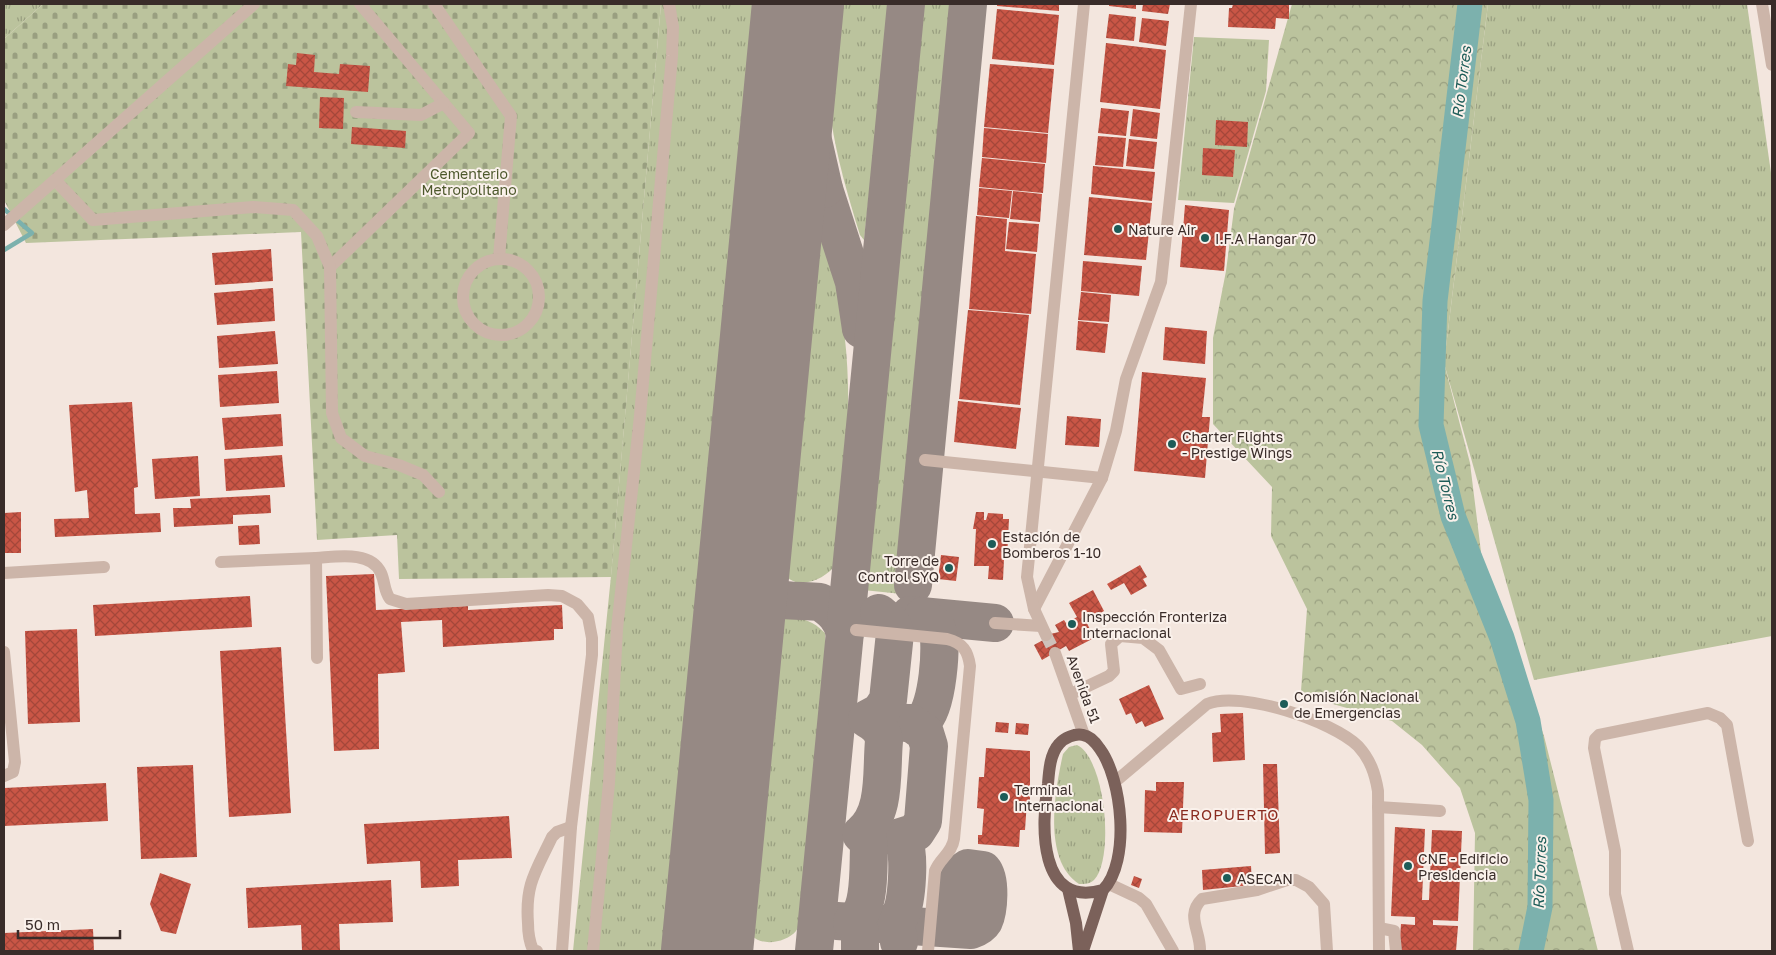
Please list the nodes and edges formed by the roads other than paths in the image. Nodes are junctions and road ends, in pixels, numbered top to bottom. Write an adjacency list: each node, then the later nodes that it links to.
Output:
1 (254, 4): 11 (street)
2 (360, 4): 9 (street)
3 (434, 4): 13 (street)
4 (669, 4): 45 (street)
5 (1084, 4): 16 (street)
6 (1191, 4): 17 (street)
7 (1762, 4): 8 (street)
8 (1772, 65)
9 (444, 103): 10 (street); 14 (street)
10 (356, 112)
11 (55, 180): 12 (street); 14 (street)
12 (4, 225)
13 (499, 258): 13 (street)
14 (330, 267): 18 (street)
15 (925, 460): 16 (street)
16 (1037, 472): 17 (street); 23 (street)
17 (1102, 478): 23 (street)
18 (440, 492)
19 (316, 558): 20 (street); 28 (street); 37 (street)
20 (221, 562)
21 (104, 567): 22 (street)
22 (4, 573)
23 (1034, 609): 24 (street)
24 (995, 623)
25 (856, 630): 46 (street)
26 (4, 652): 31 (street)
27 (1055, 653): 30 (street, Avenida 51)
28 (317, 658)
29 (1200, 684): 30 (street)
30 (1071, 694): 32 (street, Avenida 51)
31 (8, 726): 33 (street)
32 (1084, 735): 34 (main road, Avenida 51); 40 (main road, Avenida 51)
33 (4, 776)
34 (1116, 781): 35 (street); 39 (main road, Avenida 51)
35 (1378, 807): 36 (street); 41 (street)
36 (1440, 811)
37 (571, 826): 42 (street); 44 (street)
38 (1748, 841): 54 (street)
39 (1106, 887): 40 (main road); 48 (main road, Avenida 51); 49 (street)
40 (1068, 889): 47 (main road, Avenida 51)
41 (1379, 928): 52 (street); 53 (street)
42 (537, 951)
43 (556, 951): 44 (street)
44 (562, 951)
45 (593, 951)
46 (928, 951)
47 (1079, 951)
48 (1083, 951)
49 (1173, 951)
50 (1200, 951): 51 (street)
51 (1327, 951)
52 (1379, 951)
53 (1396, 951)
54 (1628, 951)

